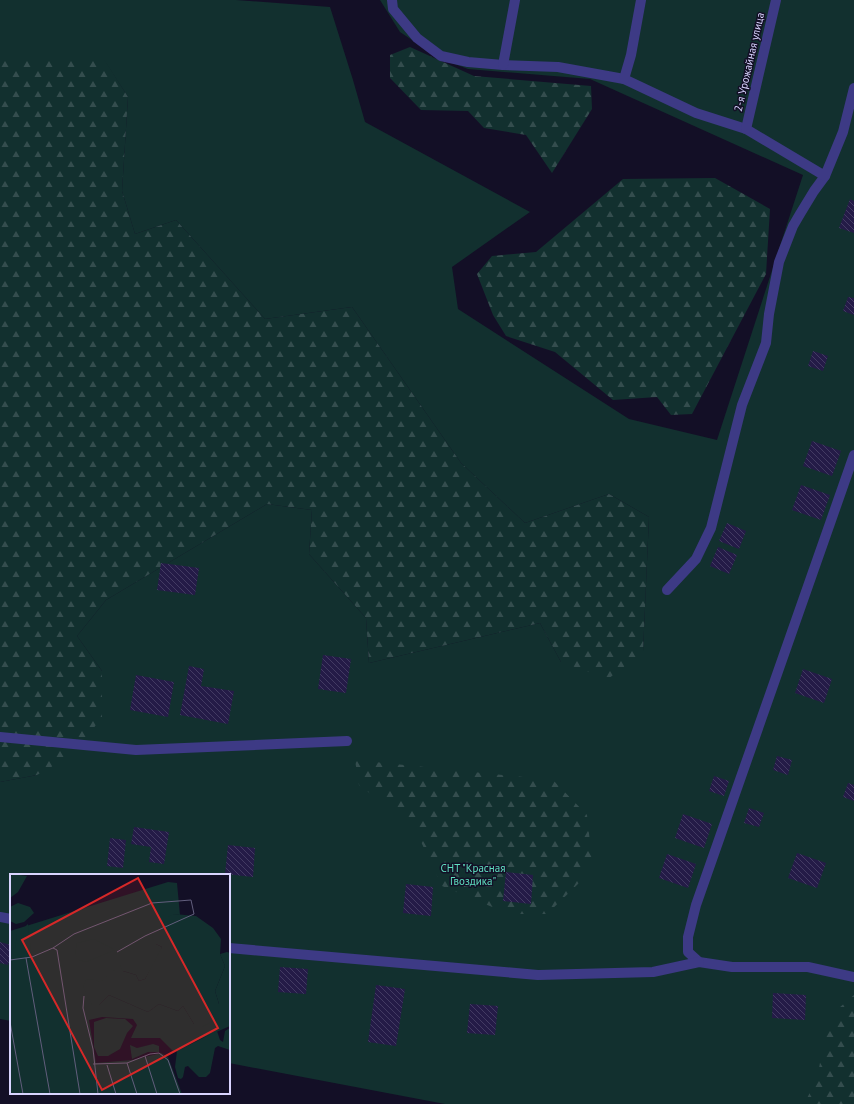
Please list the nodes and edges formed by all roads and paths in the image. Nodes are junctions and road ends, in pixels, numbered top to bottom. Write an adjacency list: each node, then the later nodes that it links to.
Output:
1 (515, 0): 5 (street)
2 (641, 0): 6 (street)
3 (776, 0): 8 (street, 2-я Урожайная улица)
4 (392, 4): 5 (street)
5 (503, 66): 6 (street)
6 (624, 79): 8 (street)
7 (854, 88): 9 (street)
8 (746, 129): 9 (street)
9 (825, 176): 11 (street)
10 (854, 455): 17 (street)
11 (668, 590)
12 (0, 737): 13 (street)
13 (348, 741)
14 (0, 917): 15 (street)
15 (10, 919)
16 (230, 948): 19 (street)
17 (688, 952): 18 (street); 19 (street)
18 (699, 962): 19 (street); 20 (street)
19 (680, 966)
20 (854, 977)

